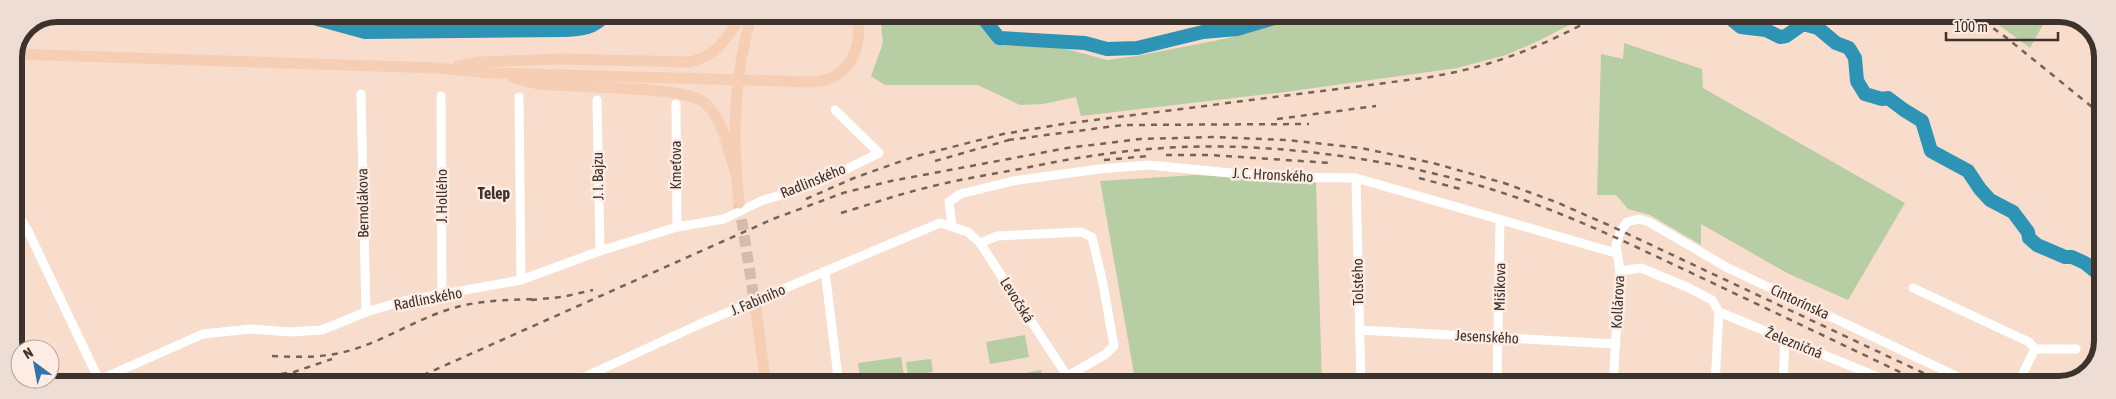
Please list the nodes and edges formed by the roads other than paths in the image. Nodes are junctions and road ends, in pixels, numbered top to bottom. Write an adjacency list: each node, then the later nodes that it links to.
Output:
1 (744, 22): 5 (main road)
2 (749, 22): 13 (main road)
3 (857, 22): 6 (main road)
4 (23, 54): 5 (main road)
5 (438, 68): 6 (main road)
6 (490, 73): 13 (main road)
7 (361, 94): 30 (street, Bernolákova)
8 (441, 96): 28 (street, J. Hollého)
9 (519, 97): 26 (street)
10 (597, 100): 22 (street, J. I. Bajzu)
11 (676, 104): 20 (street, Kmeťova)
12 (835, 110): 20 (street, Radlinského)
13 (736, 172): 15 (main road)
14 (1356, 178): 16 (street, J. C. Hronského); 19 (street, J. C. Hronského); 32 (street, Tolstého)
15 (739, 203)
16 (1500, 220): 23 (street, J. C. Hronského); 33 (street, Mišíkova)
17 (23, 222): 39 (street, Radlinského)
18 (1626, 222): 23 (street, Kollárova); 53 (street, Cintorínska)
19 (952, 226): 21 (street, Levočská); 24 (street, J. Fabiniho)
20 (676, 227): 22 (street, Radlinského)
21 (980, 243): 45 (street, Levočská); 46 (street)
22 (600, 251): 26 (street, Radlinského)
23 (1616, 254): 25 (street, Kollárova)
24 (825, 271): 38 (street, J. Fabiniho); 44 (street)
25 (1620, 271): 31 (street); 35 (street, Kollárova)
26 (521, 280): 28 (street, Radlinského)
27 (1913, 288): 36 (street)
28 (442, 296): 30 (street, Radlinského)
29 (756, 311): 43 (main road)
30 (366, 312): 40 (street, Radlinského)
31 (1719, 312): 34 (street, Železničná); 50 (street)
32 (1359, 330): 33 (street, Jesenského); 47 (street, Tolstého)
33 (1499, 338): 35 (street, Jesenského); 48 (street, Mišíkova)
34 (1785, 339): 51 (street); 52 (street, Železničná)
35 (1616, 344): 49 (street, Kollárova)
36 (2035, 349): 37 (street); 54 (street)
37 (2076, 349)
38 (595, 373): 41 (street, J. Fabiniho); 42 (street)
39 (97, 376)
40 (108, 376)
41 (588, 376)
42 (596, 376)
43 (765, 376)
44 (839, 376)
45 (1065, 376)
46 (1068, 376)
47 (1361, 376)
48 (1497, 376)
49 (1614, 376)
50 (1715, 376)
51 (1783, 376)
52 (1875, 376)
53 (1956, 376)
54 (2022, 376)

